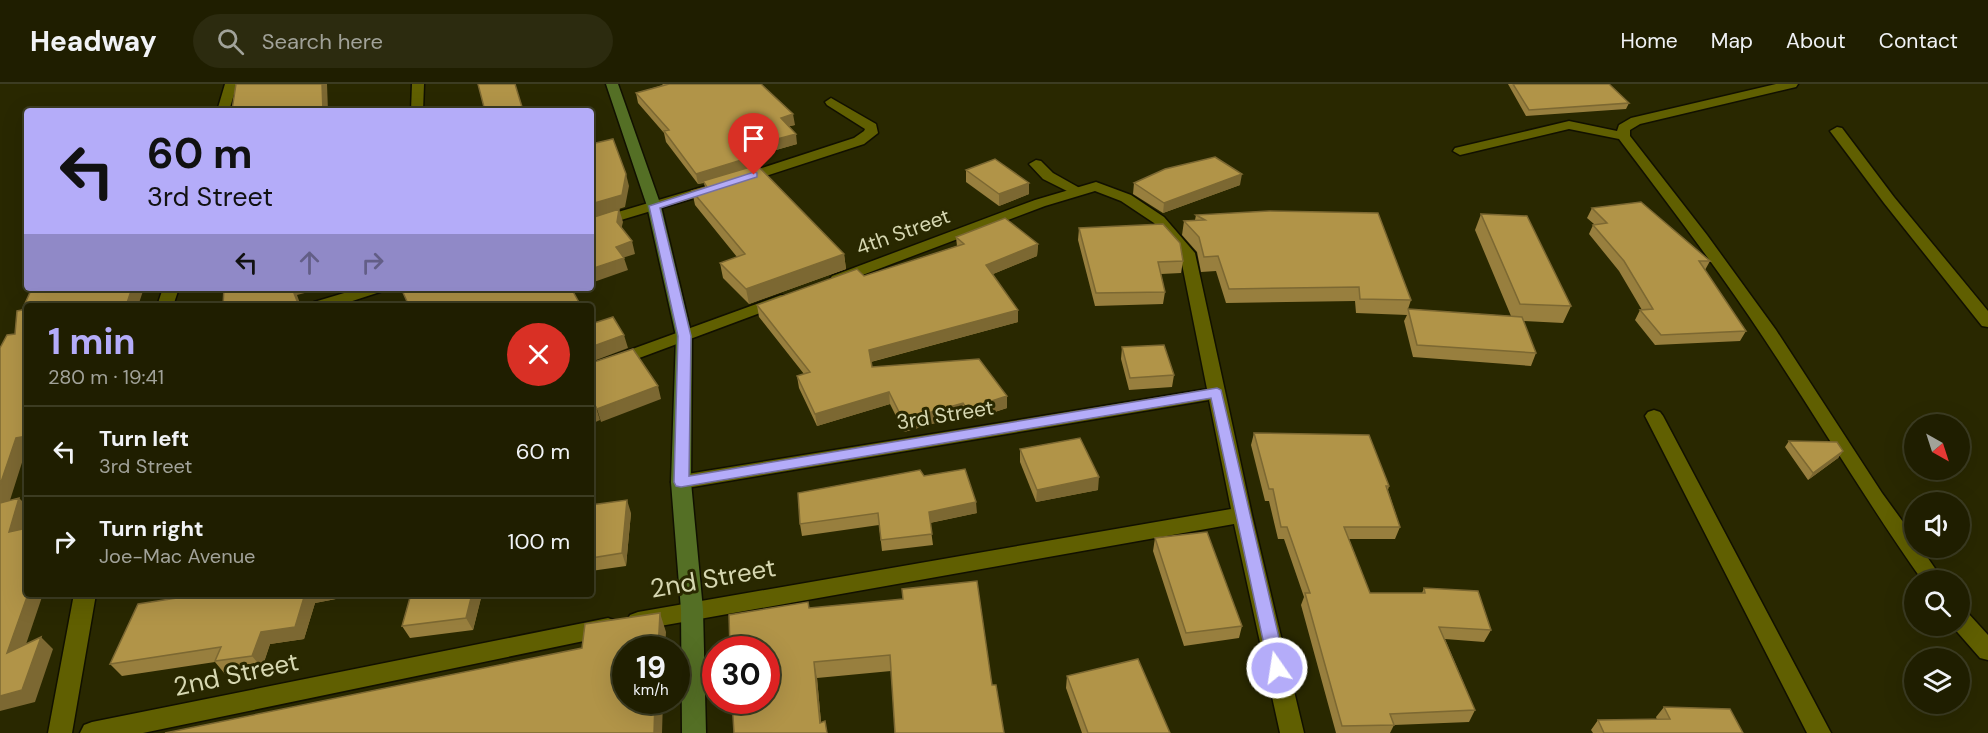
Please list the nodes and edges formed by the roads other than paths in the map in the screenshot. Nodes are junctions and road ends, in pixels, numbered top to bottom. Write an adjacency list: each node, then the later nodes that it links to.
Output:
1 (231, 84): 6 (street)
2 (418, 84): 7 (street)
3 (612, 84): 13 (street)
4 (1792, 84): 9 (street)
5 (831, 102): 13 (street)
6 (224, 108)
7 (417, 108)
8 (1837, 131): 19 (street)
9 (1623, 136): 10 (street); 26 (street)
10 (1460, 151)
11 (1036, 164): 12 (street)
12 (1078, 191): 15 (street, 4th Street); 22 (street, 4th Street)
13 (654, 206): 14 (street); 20 (street)
14 (594, 224)
15 (818, 286)
16 (367, 291): 18 (street)
17 (796, 295): 20 (street)
18 (329, 303)
19 (1988, 322)
20 (684, 336): 21 (street); 24 (street)
21 (594, 369)
22 (1217, 393): 24 (street, 3rd Street); 25 (street)
23 (1654, 416): 35 (street)
24 (681, 482): 28 (street)
25 (1242, 515): 28 (street, 2nd Street); 34 (street)
26 (1926, 570)
27 (84, 597): 31 (street)
28 (692, 610): 32 (street, 2nd Street); 33 (street)
29 (1970, 631): 30 (street)
30 (1988, 651)
31 (60, 733)
32 (92, 733)
33 (694, 733)
34 (1293, 733)
35 (1819, 733)

